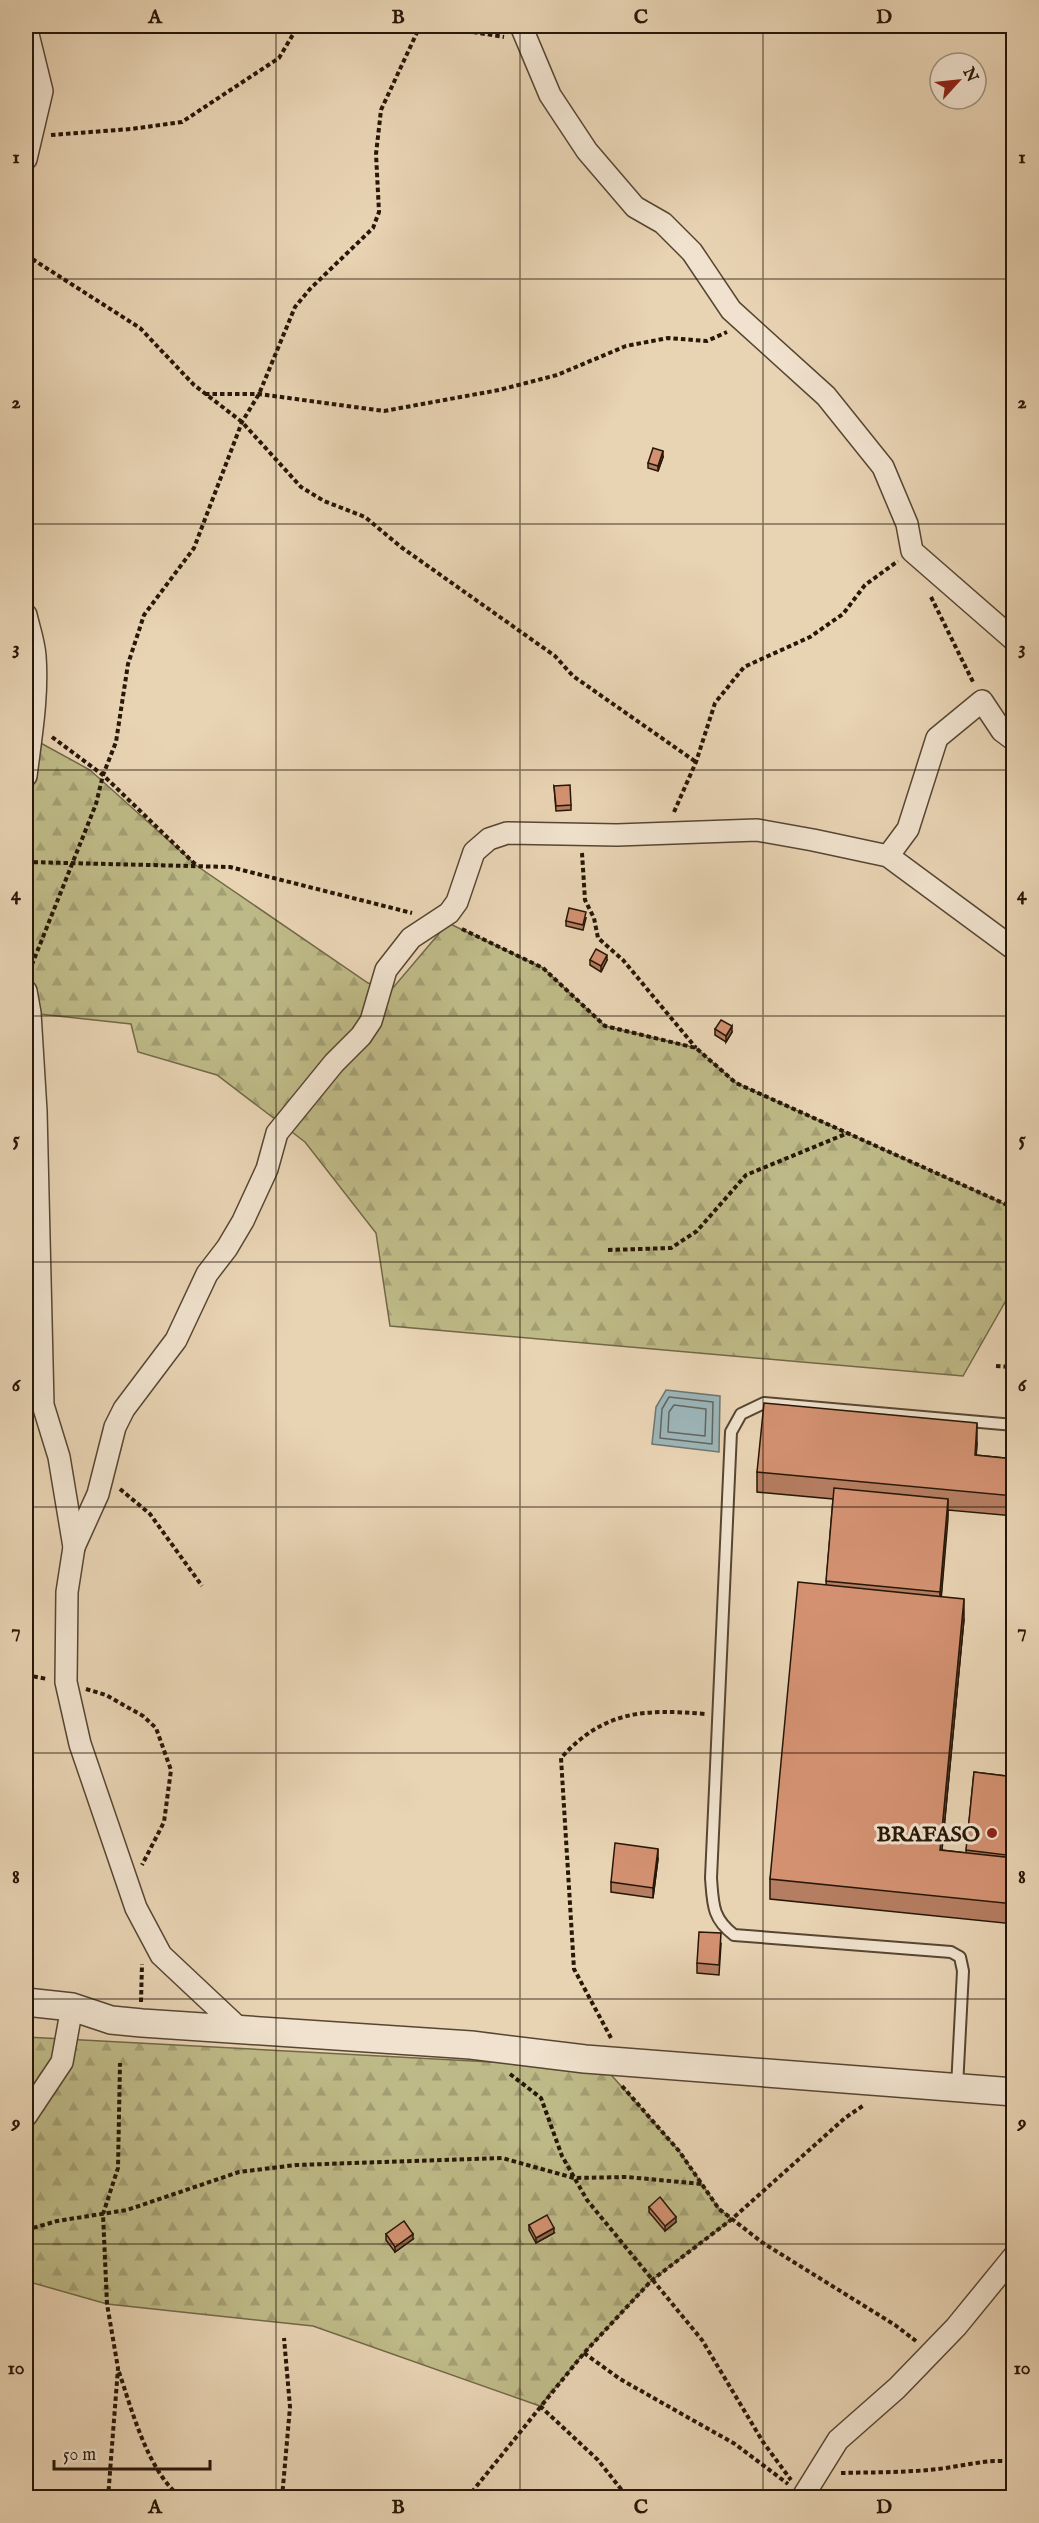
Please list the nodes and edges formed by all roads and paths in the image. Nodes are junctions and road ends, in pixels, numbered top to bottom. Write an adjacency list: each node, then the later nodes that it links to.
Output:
1 (26, 26): 6 (street)
2 (298, 26): 6 (path)
3 (420, 26): 11 (path)
4 (436, 26): 5 (path)
5 (526, 34): 9 (street)
6 (32, 136): 7 (street)
7 (26, 159)
8 (26, 255): 10 (path)
9 (747, 322): 11 (path); 13 (street)
10 (205, 394): 11 (path); 12 (path)
11 (259, 394): 12 (path)
12 (242, 422): 20 (path); 21 (path)
13 (912, 551): 16 (street); 20 (path)
14 (930, 595): 17 (path)
15 (26, 615): 18 (street)
16 (1014, 640)
17 (982, 701): 19 (street); 25 (street)
18 (34, 724): 21 (path); 22 (street)
19 (1014, 740)
20 (696, 762): 24 (path)
21 (103, 775): 27 (path); 28 (path)
22 (26, 776)
23 (580, 833): 24 (street); 29 (street); 33 (path)
24 (664, 835): 25 (street)
25 (888, 856): 30 (street)
26 (26, 862): 27 (path)
27 (72, 864): 28 (path); 31 (path)
28 (197, 866): 29 (path)
29 (441, 921): 33 (path); 42 (street)
30 (1014, 950)
31 (26, 979)
32 (26, 991): 40 (street)
33 (696, 1048): 34 (path)
34 (848, 1133): 35 (path); 36 (path)
35 (1014, 1208)
36 (608, 1250)
37 (996, 1366): 38 (path)
38 (1014, 1367)
39 (26, 1380): 40 (street)
40 (43, 1405): 43 (street)
41 (1014, 1425): 47 (lane)
42 (104, 1475): 43 (street); 44 (path)
43 (74, 1547): 46 (street)
44 (202, 1586)
45 (26, 1675): 46 (path)
46 (66, 1682): 48 (street); 48 (path)
47 (718, 1715): 54 (path); 56 (lane)
48 (130, 1890): 51 (street)
49 (26, 2002): 50 (street)
50 (72, 2007): 51 (street); 58 (street)
51 (243, 2032): 54 (street)
52 (120, 2063): 61 (path)
53 (506, 2072): 59 (path)
54 (622, 2073): 55 (street); 60 (path)
55 (897, 2082): 56 (street); 62 (path)
56 (957, 2088): 57 (street)
57 (1014, 2092)
58 (26, 2116)
59 (574, 2178): 60 (path); 61 (path); 65 (path)
60 (702, 2184): 62 (path)
61 (103, 2214): 63 (path); 69 (path)
62 (732, 2219): 65 (path); 68 (path)
63 (26, 2230)
64 (1014, 2256): 68 (street)
65 (652, 2280): 67 (path); 73 (path)
66 (284, 2337): 76 (path)
67 (584, 2353): 70 (path); 73 (path)
68 (930, 2353): 72 (street)
69 (118, 2368): 74 (path); 75 (path)
70 (540, 2406): 77 (path); 78 (path)
71 (1014, 2462): 72 (path)
72 (817, 2473): 73 (street)
73 (803, 2497)
74 (108, 2498)
75 (182, 2498)
76 (282, 2498)
77 (467, 2498)
78 (628, 2498)

